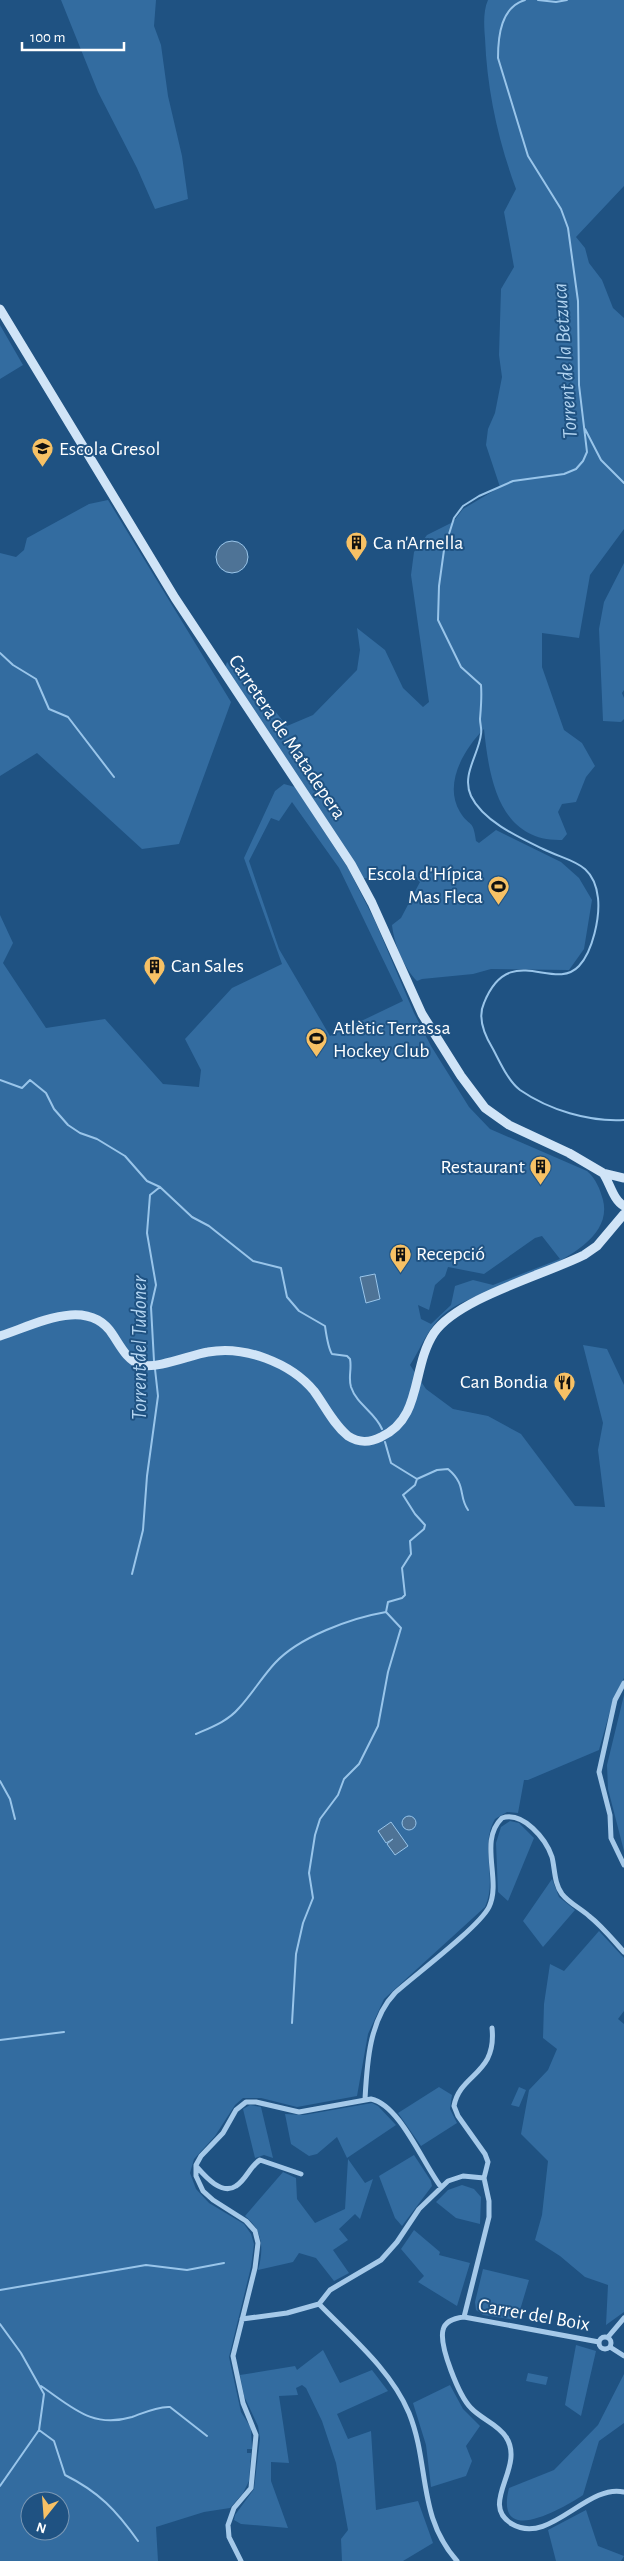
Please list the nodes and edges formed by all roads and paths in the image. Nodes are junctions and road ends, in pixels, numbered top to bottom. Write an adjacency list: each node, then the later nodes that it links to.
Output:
1 (0, 310): 2 (street, Carretera de Matadepera)
2 (603, 1172): 3 (street, Carretera de Matadepera); 4 (street)
3 (624, 1178): 4 (street)
4 (618, 1200): 6 (street)
5 (624, 1214): 6 (street)
6 (614, 1225): 7 (street)
7 (0, 1336)
8 (624, 1683): 9 (street)
9 (624, 1865)
10 (624, 1952): 12 (street)
11 (492, 2028): 15 (street)
12 (365, 2099): 13 (street); 16 (street)
13 (196, 2166): 14 (street); 20 (street)
14 (301, 2174)
15 (484, 2178): 16 (street); 18 (street)
16 (441, 2186): 17 (street)
17 (319, 2304): 20 (street); 27 (street)
18 (464, 2317): 22 (street, Carrer del Boix); 25 (street)
19 (624, 2318): 21 (street)
20 (242, 2319): 26 (street)
21 (608, 2337): 22 (street); 23 (street)
22 (599, 2342): 23 (street)
23 (610, 2347): 24 (street, Carrer del Boix)
24 (624, 2356)
25 (624, 2492)
26 (241, 2561)
27 (456, 2561)

